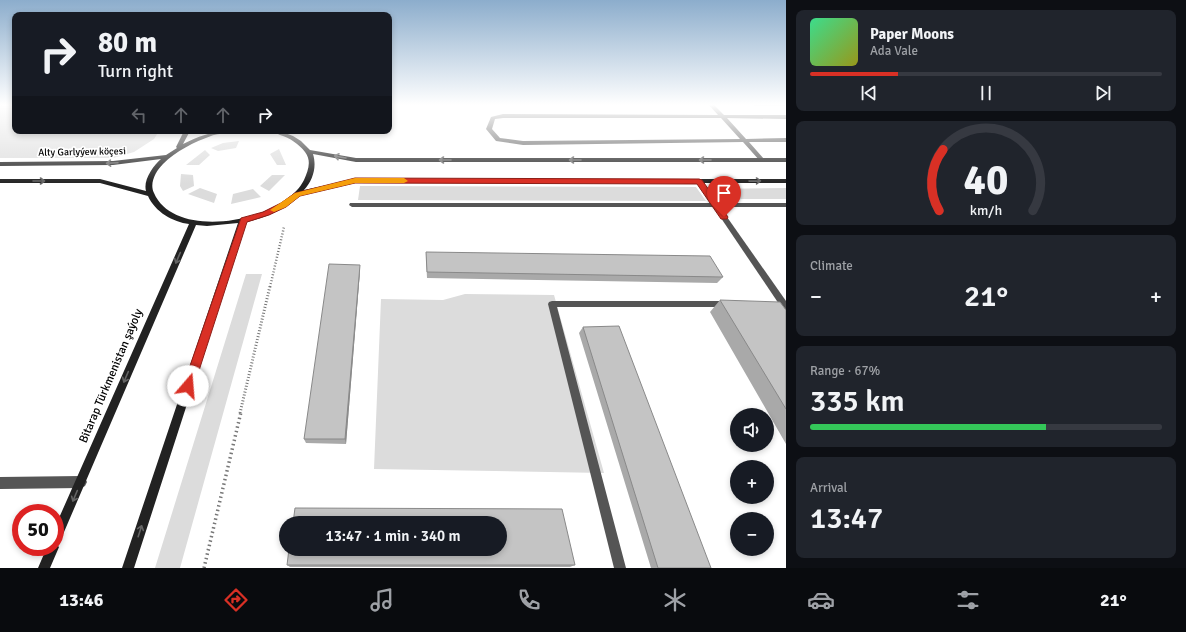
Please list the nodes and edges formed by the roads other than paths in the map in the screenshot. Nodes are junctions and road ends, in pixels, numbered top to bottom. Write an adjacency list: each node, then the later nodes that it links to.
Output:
1 (491, 132): 6 (street)
2 (736, 132): 6 (street)
3 (186, 134): 8 (street)
4 (213, 134): 8 (street)
5 (283, 134): 9 (street)
6 (743, 140): 7 (street); 11 (street)
7 (786, 140)
8 (179, 147): 10 (street)
9 (309, 152): 11 (street, one-way to 9); 18 (street)
10 (165, 157): 13 (street, Alty Garlyýew köçesi, one-way to 13); 17 (street)
11 (762, 160): 12 (street)
12 (786, 160)
13 (0, 164)
14 (0, 181): 17 (street, one-way to 17)
15 (786, 181): 16 (street, one-way to 15)
16 (699, 182): 18 (street); 21 (street)
17 (150, 194): 23 (street)
18 (298, 194): 22 (street)
19 (352, 205): 21 (street)
20 (786, 205): 21 (street)
21 (716, 206): 25 (street)
22 (244, 220): 23 (street); 31 (street, one-way to 22)
23 (194, 222): 26 (street, Bitarap Türkmenistan şaýoly, one-way to 26)
24 (736, 304): 32 (street)
25 (782, 306)
26 (81, 482): 27 (street); 28 (street, Bitarap Türkmenistan şaýoly, one-way to 28)
27 (0, 483)
28 (64, 521)
29 (49, 556): 30 (street)
30 (44, 568)
31 (128, 568)
32 (620, 568)

